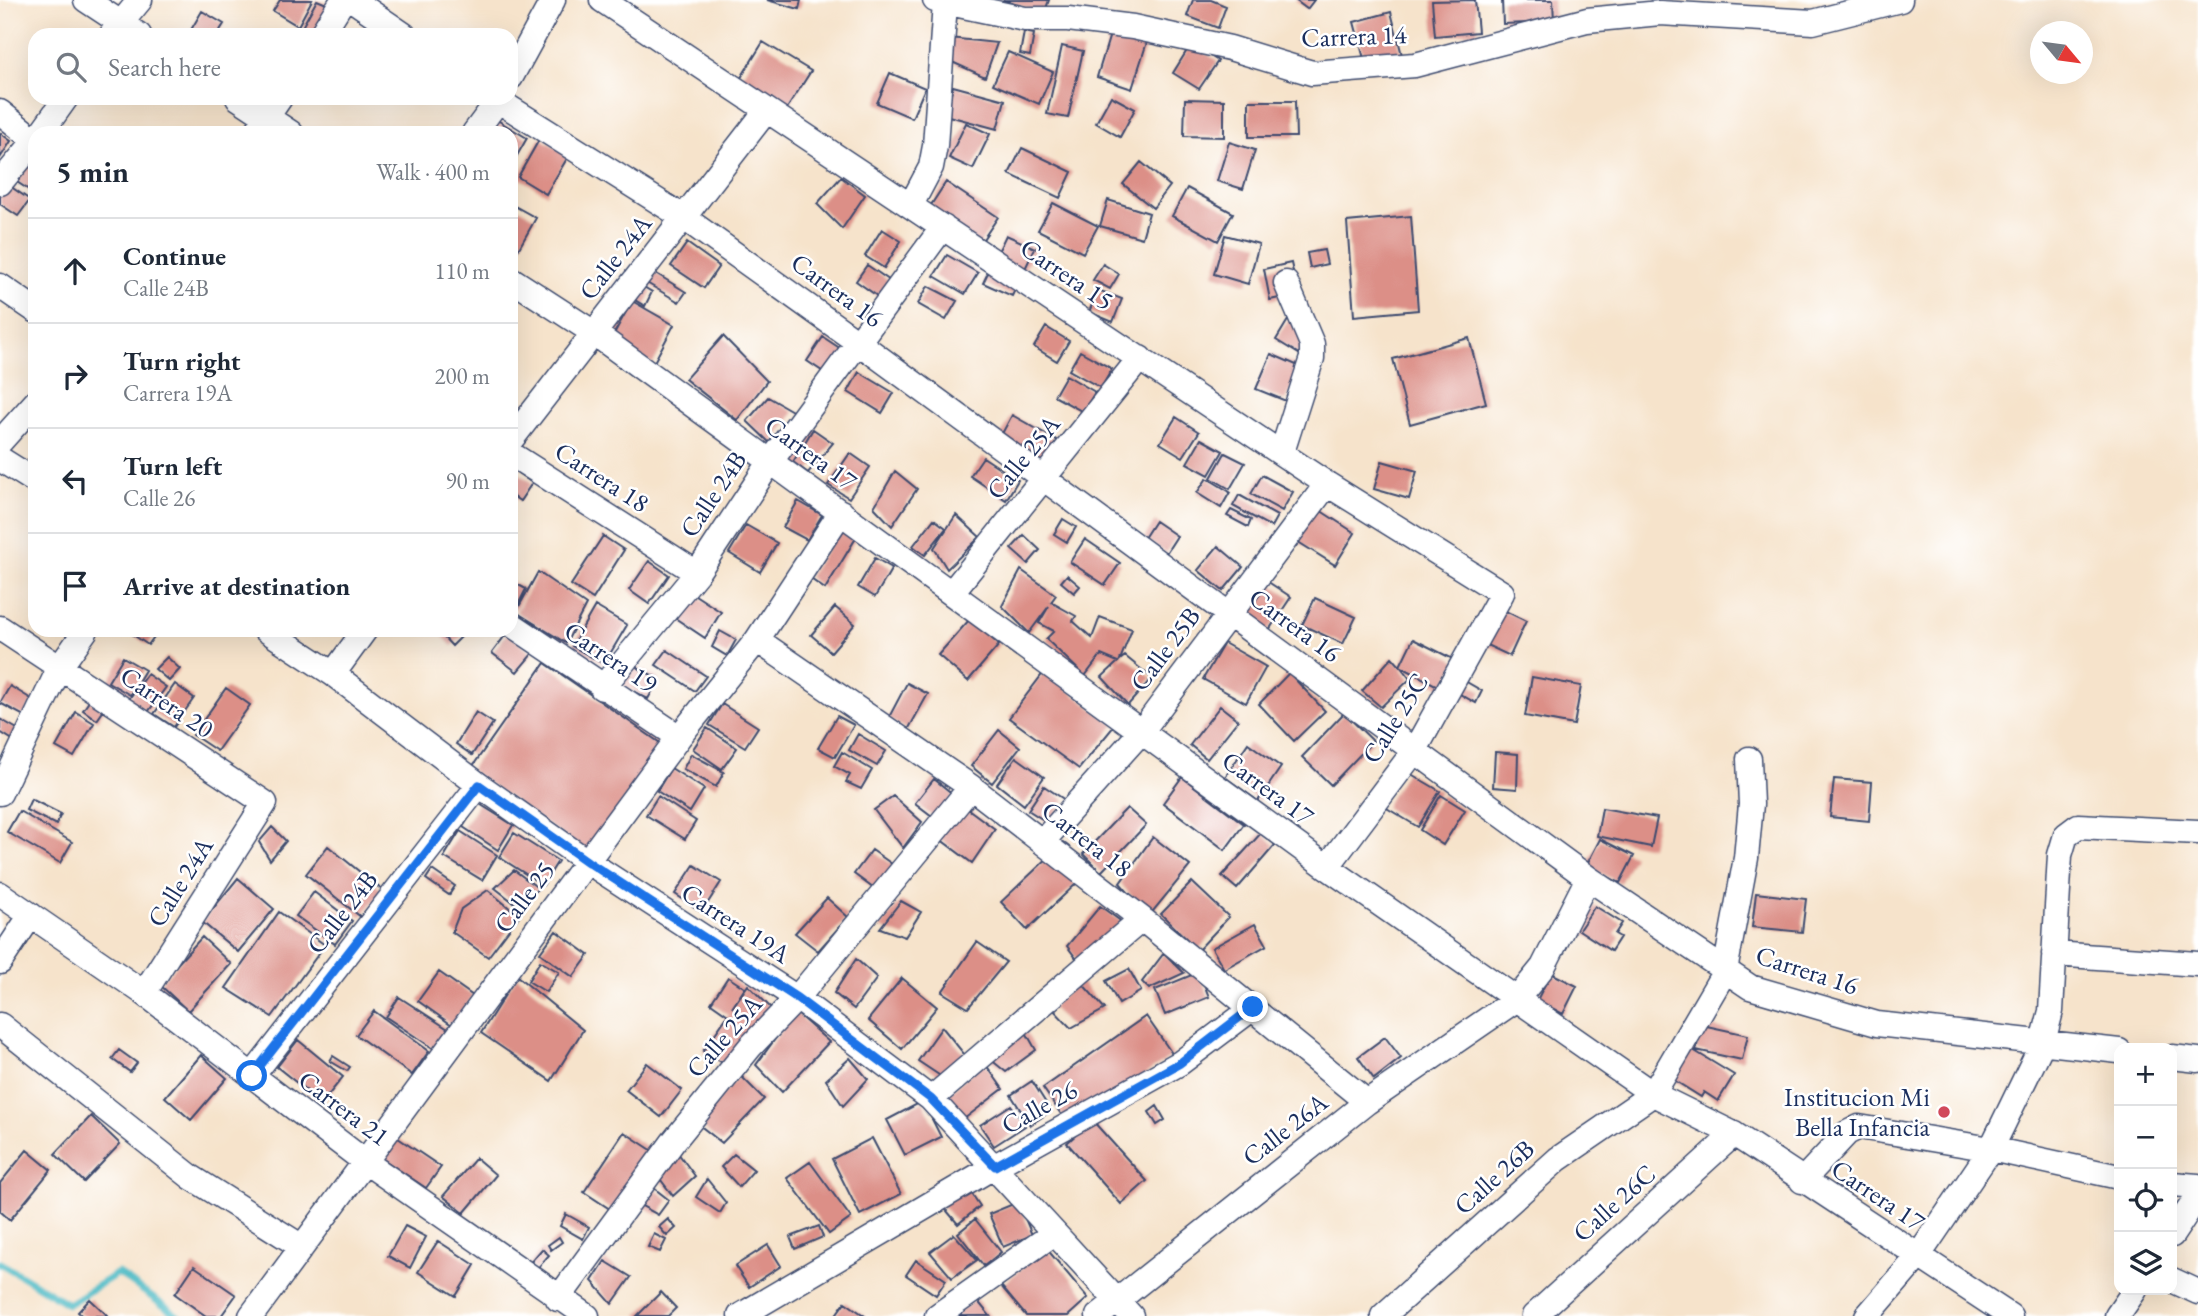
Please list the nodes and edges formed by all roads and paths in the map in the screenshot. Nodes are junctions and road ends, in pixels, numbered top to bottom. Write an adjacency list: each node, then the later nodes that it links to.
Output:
1 (86, 0): 12 (street)
2 (141, 0): 13 (street)
3 (343, 0): 14 (street)
4 (353, 0): 15 (street)
5 (552, 0): 16 (street)
6 (602, 0): 21 (street, Carrera 15)
7 (1900, 0): 10 (street, Carrera 14)
8 (940, 1): 11 (street, Carrera 14); 29 (street)
9 (1696, 8): 10 (street, Carrera 14); 11 (street, Carrera 14)
10 (1837, 9)
11 (1069, 10)
12 (119, 28)
13 (125, 28)
14 (325, 28)
15 (394, 28)
16 (518, 64)
17 (61, 105): 24 (street)
18 (250, 105): 23 (street)
19 (494, 105): 25 (street)
20 (507, 105): 30 (street, Carrera 16)
21 (766, 111): 29 (street, Carrera 15); 30 (street, Calle 24A)
22 (0, 112): 26 (street)
23 (268, 116)
24 (46, 126)
25 (479, 126)
26 (28, 135)
27 (28, 149): 28 (street)
28 (0, 183)
29 (911, 205): 31 (street, Carrera 15)
30 (683, 217): 36 (street, Calle 24A); 37 (street, Carrera 16)
31 (943, 227): 37 (street, Calle 24B); 38 (street, Carrera 15)
32 (1286, 283): 42 (street)
33 (518, 284): 36 (street, Carrera 17)
34 (0, 286): 35 (street)
35 (28, 305)
36 (594, 333): 40 (street, Calle 24A); 45 (street, Carrera 17)
37 (859, 343): 45 (street, Calle 24B); 47 (street, Carrera 16)
38 (1140, 358): 42 (street, Carrera 15); 47 (street, Calle 25A)
39 (28, 411): 41 (street)
40 (518, 431)
41 (0, 442)
42 (1282, 452): 48 (street, Carrera 15)
43 (518, 458): 50 (street, Carrera 18)
44 (0, 459): 46 (street)
45 (771, 461): 49 (street, Carrera 17); 50 (street, Calle 24B)
46 (28, 477)
47 (1045, 479): 51 (street, Calle 25A); 53 (street, Carrera 16)
48 (1327, 484): 52 (street, Carrera 15); 53 (street, Calle 25B)
49 (841, 512): 51 (street, Carrera 17); 59 (street, Calle 25)
50 (697, 573): 62 (street, Calle 24B)
51 (952, 592): 63 (street, Carrera 17)
52 (1502, 593): 65 (street, Calle 25C)
53 (1229, 613): 63 (street, Calle 25B); 65 (street, Carrera 16)
54 (0, 628): 60 (street, Carrera 20)
55 (518, 629): 62 (street, Carrera 19)
56 (81, 637): 60 (street)
57 (277, 637): 61 (street, Carrera 19A)
58 (360, 637): 61 (street)
59 (757, 640): 64 (street, Calle 25); 68 (street, Carrera 18)
60 (60, 667): 69 (street); 70 (street, Carrera 20)
61 (333, 674): 67 (street, Carrera 19A)
62 (602, 688): 64 (street, Carrera 19)
63 (1141, 732): 72 (street, Calle 25B); 74 (street, Carrera 17)
64 (680, 737): 73 (street, Calle 25)
65 (1415, 750): 74 (street, Calle 25C); 75 (street, Carrera 16)
66 (1749, 759): 82 (street)
67 (479, 785): 73 (street, Carrera 19A); 92 (street, Calle 24B)
68 (971, 787): 72 (street, Carrera 18); 84 (street, Calle 25A)
69 (0, 793)
70 (265, 803): 83 (street, Calle 24A)
71 (2198, 832): 79 (street)
72 (1042, 842): 78 (street, Carrera 18)
73 (588, 862): 84 (street, Carrera 19A); 98 (street, Calle 25)
74 (1327, 867): 85 (street, Carrera 17)
75 (1588, 878): 82 (street, Carrera 16); 85 (street, Calle 26A)
76 (0, 894): 77 (street, Carrera 21)
77 (31, 915): 80 (street); 83 (street, Carrera 21)
78 (1142, 919): 86 (street, Carrera 18); 94 (street)
79 (2054, 954): 81 (street); 88 (street)
80 (0, 962)
81 (2198, 964)
82 (1725, 971): 88 (street, Carrera 16); 93 (street)
83 (145, 993): 92 (street, Carrera 21)
84 (797, 998): 94 (street, Carrera 19A); 112 (street, Calle 25A)
85 (1517, 999): 93 (street, Carrera 17); 95 (street, Calle 26A)
86 (1253, 1007): 95 (street, Carrera 18); 99 (street, Calle 26)
87 (0, 1025): 107 (street)
88 (2043, 1042): 89 (street, Carrera 16); 97 (street)
89 (2114, 1050)
90 (2177, 1058): 91 (street)
91 (2198, 1060)
92 (252, 1076): 98 (street, Carrera 21)
93 (1653, 1094): 96 (street, Carrera 17); 119 (street, Calle 26B)
94 (931, 1099): 99 (street, Carrera 19A)
95 (1367, 1102): 113 (street, Calle 26A)
96 (1734, 1134): 101 (street, Carrera 17); 120 (street, Calle 26C)
97 (1991, 1149): 100 (street); 101 (street); 108 (street)
98 (365, 1161): 107 (street, Calle 25); 112 (street, Carrera 21)
99 (995, 1166): 106 (street, Carrera 19A); 116 (street, Calle 26)
100 (2114, 1176)
101 (1802, 1181): 108 (street, Carrera 17)
102 (2177, 1184): 103 (street)
103 (2198, 1186)
104 (2198, 1196): 105 (street)
105 (2174, 1232)
106 (1053, 1234): 113 (street, Carrera 19A); 117 (street)
107 (302, 1247): 114 (street, Calle 25)
108 (1917, 1258): 121 (street); 122 (street, Carrera 17)
109 (2177, 1282): 110 (street)
110 (2198, 1292)
111 (2132, 1295): 123 (street)
112 (558, 1299): 115 (street, Carrera 21)
113 (1124, 1307): 118 (street, Calle 26A)
114 (251, 1316)
115 (587, 1316)
116 (740, 1316)
117 (937, 1316)
118 (1098, 1316)
119 (1383, 1316)
120 (1534, 1316)
121 (1867, 1316)
122 (2010, 1316)
123 (2117, 1316)

